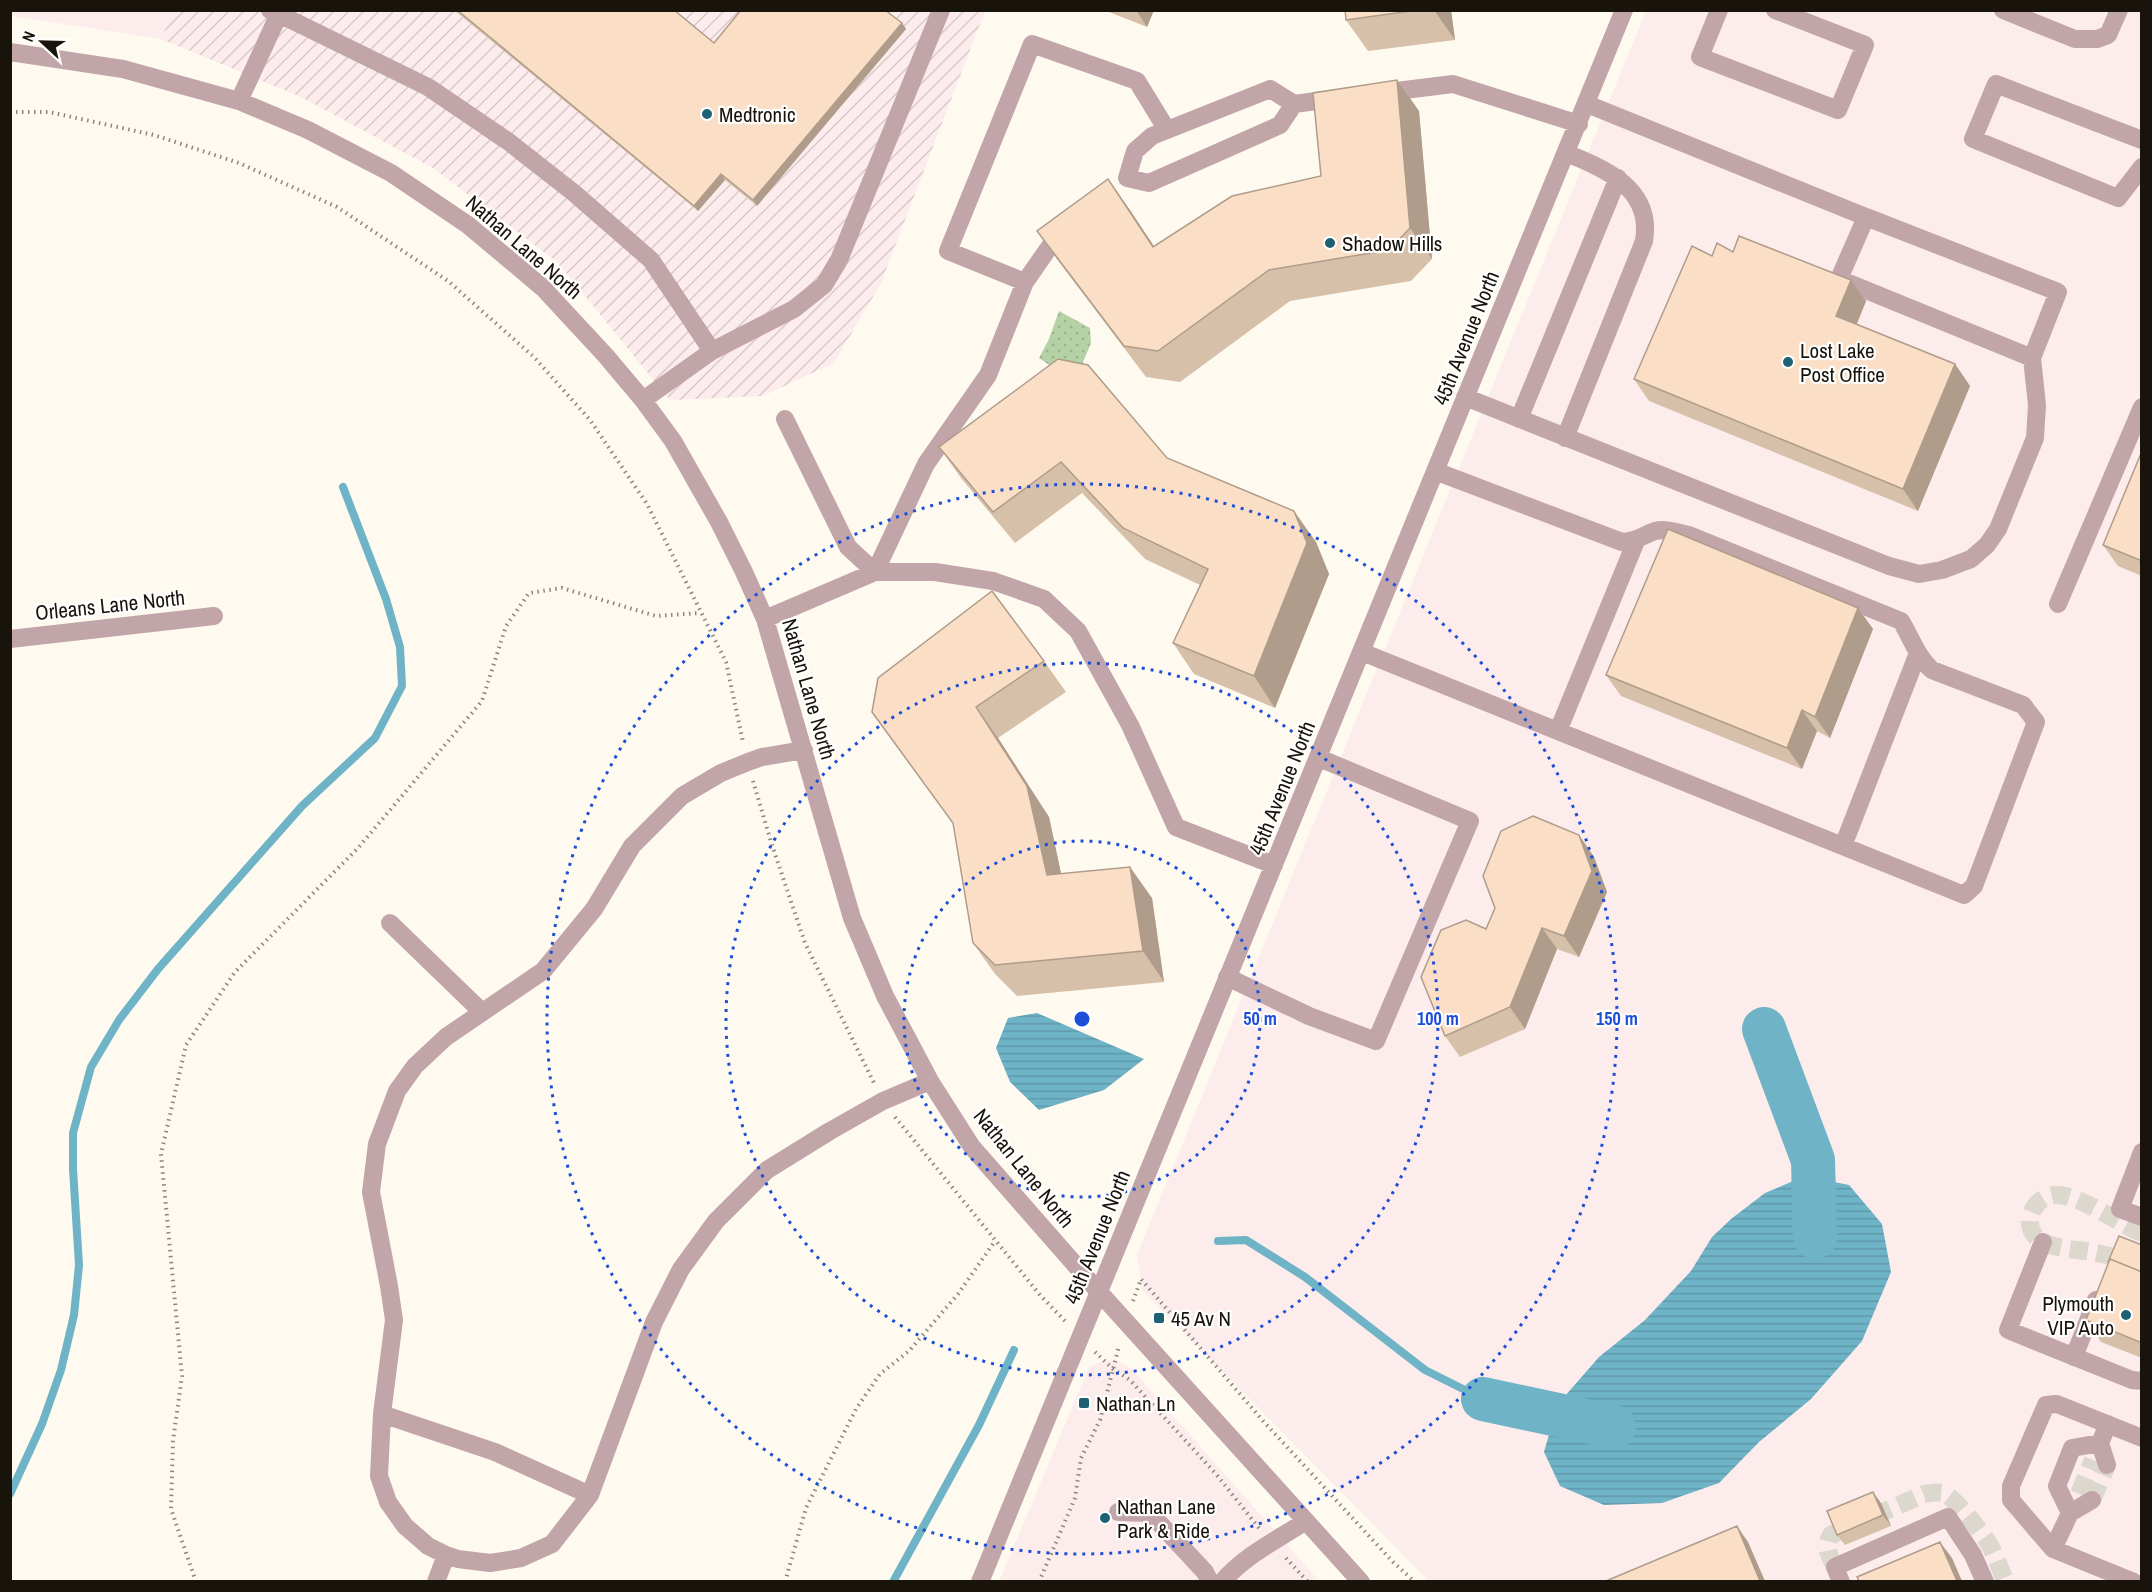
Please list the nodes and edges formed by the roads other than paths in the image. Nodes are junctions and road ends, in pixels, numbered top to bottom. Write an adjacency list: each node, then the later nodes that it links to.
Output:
1 (941, 10): 23 (street)
2 (1624, 10): 11 (street, 45th Avenue North)
3 (1719, 10): 4 (street)
4 (1775, 10)
5 (2003, 10): 6 (street)
6 (2119, 10)
7 (276, 12): 9 (street); 23 (street)
8 (10, 52): 9 (street, Nathan Lane North)
9 (239, 101): 26 (street, Nathan Lane North)
10 (1294, 104): 12 (street); 13 (street); 17 (street)
11 (1587, 104): 12 (street, 45th Avenue North); 20 (street)
12 (1579, 124): 15 (street, 45th Avenue North)
13 (1167, 130): 17 (street); 22 (street)
14 (2142, 140): 16 (street)
15 (1566, 153): 18 (street); 25 (street, 45th Avenue North)
16 (2142, 167)
17 (1127, 178): 19 (street)
18 (1618, 178): 29 (street); 30 (street)
19 (1109, 192)
20 (1866, 217): 24 (street); 24 (street)
21 (1072, 221): 22 (street)
22 (1025, 282): 33 (street)
23 (712, 351): 26 (street)
24 (2032, 358): 30 (street)
25 (1465, 397): 29 (street); 31 (street, 45th Avenue North)
26 (643, 400): 36 (street, Nathan Lane North)
27 (2142, 407): 34 (street)
28 (784, 419): 33 (street)
29 (1519, 419): 30 (street)
30 (1565, 438)
31 (1435, 471): 32 (street); 38 (street, 45th Avenue North)
32 (1636, 541): 39 (street); 40 (street)
33 (876, 572): 36 (street); 44 (street)
34 (2058, 604)
35 (214, 616): 37 (street, Orleans Lane North)
36 (765, 619): 41 (street, Nathan Lane North)
37 (10, 639)
38 (1362, 652): 40 (street); 42 (street, 45th Avenue North)
39 (1918, 653): 43 (street); 43 (street)
40 (1558, 731): 43 (street)
41 (804, 750): 47 (street); 48 (street, Nathan Lane North)
42 (1319, 758): 44 (street, 45th Avenue North); 46 (street)
43 (1843, 846)
44 (1274, 865): 46 (street, 45th Avenue North)
45 (390, 923): 47 (street)
46 (1227, 977): 53 (street, 45th Avenue North)
47 (482, 1012): 56 (street)
48 (930, 1081): 53 (street, Nathan Lane North); 59 (street)
49 (2142, 1152): 50 (street)
50 (2142, 1217)
51 (2043, 1242): 54 (street)
52 (2104, 1279): 54 (street)
53 (1099, 1292): 63 (street, Nathan Lane North); 67 (street, 45th Avenue North)
54 (2074, 1357): 55 (street)
55 (2142, 1381)
56 (382, 1414): 59 (street); 65 (street)
57 (2108, 1424): 58 (street); 62 (street); 64 (street)
58 (2142, 1438)
59 (590, 1495): 65 (street)
60 (2085, 1497): 62 (street)
61 (1118, 1512): 68 (street)
62 (2070, 1513): 64 (street)
63 (1306, 1521): 69 (street); 70 (street, Nathan Lane North)
64 (2053, 1549): 73 (street)
65 (446, 1555): 66 (street)
66 (436, 1581)
67 (980, 1581)
68 (1210, 1581)
69 (1222, 1581)
70 (1361, 1581)
71 (1841, 1581): 72 (street)
72 (1985, 1581)
73 (2134, 1581)

